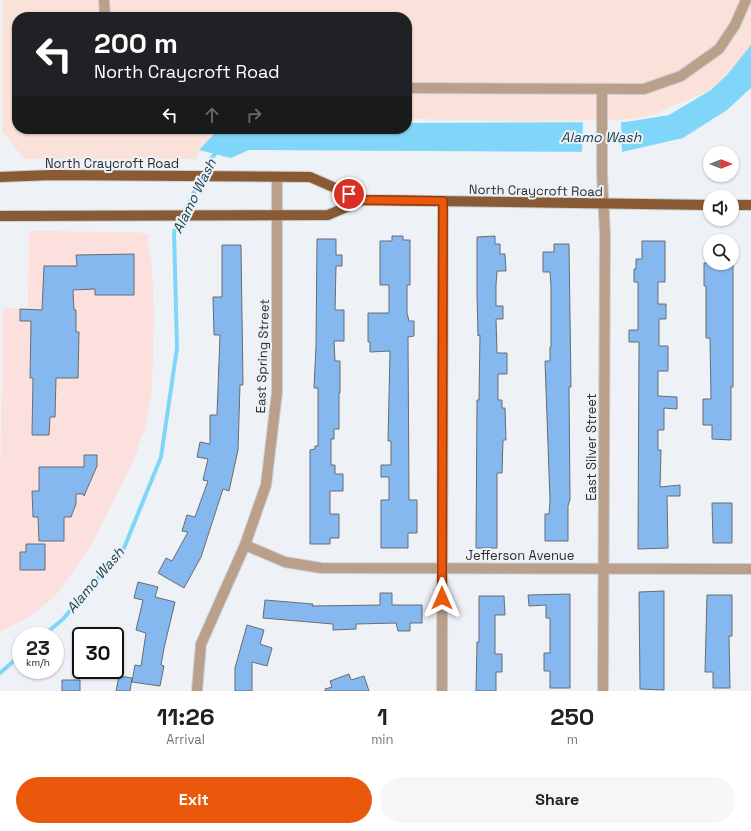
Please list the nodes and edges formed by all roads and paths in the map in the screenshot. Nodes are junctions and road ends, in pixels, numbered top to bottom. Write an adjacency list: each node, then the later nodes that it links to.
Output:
1 (104, 0): 3 (street)
2 (746, 0): 5 (street)
3 (105, 12)
4 (412, 88): 5 (street)
5 (602, 90): 10 (street, East Silver Street)
6 (0, 177): 7 (main road, North Craycroft Road)
7 (277, 177): 8 (main road, North Craycroft Road); 15 (street, East Spring Street)
8 (362, 200): 9 (main road, North Craycroft Road); 15 (main road, North Craycroft Road)
9 (443, 201): 10 (main road, North Craycroft Road); 17 (street)
10 (603, 204): 11 (main road, North Craycroft Road); 18 (street, East Silver Street)
11 (703, 205)
12 (739, 205): 13 (main road)
13 (751, 205)
14 (0, 216): 15 (main road, North Craycroft Road)
15 (277, 216): 16 (street, East Spring Street)
16 (245, 545): 17 (street, Jefferson Avenue); 20 (street, East Spring Street)
17 (442, 568): 18 (street, Jefferson Avenue); 21 (street)
18 (604, 568): 19 (street, Jefferson Avenue); 22 (street, East Silver Street)
19 (751, 569)
20 (197, 691)
21 (442, 691)
22 (604, 691)

